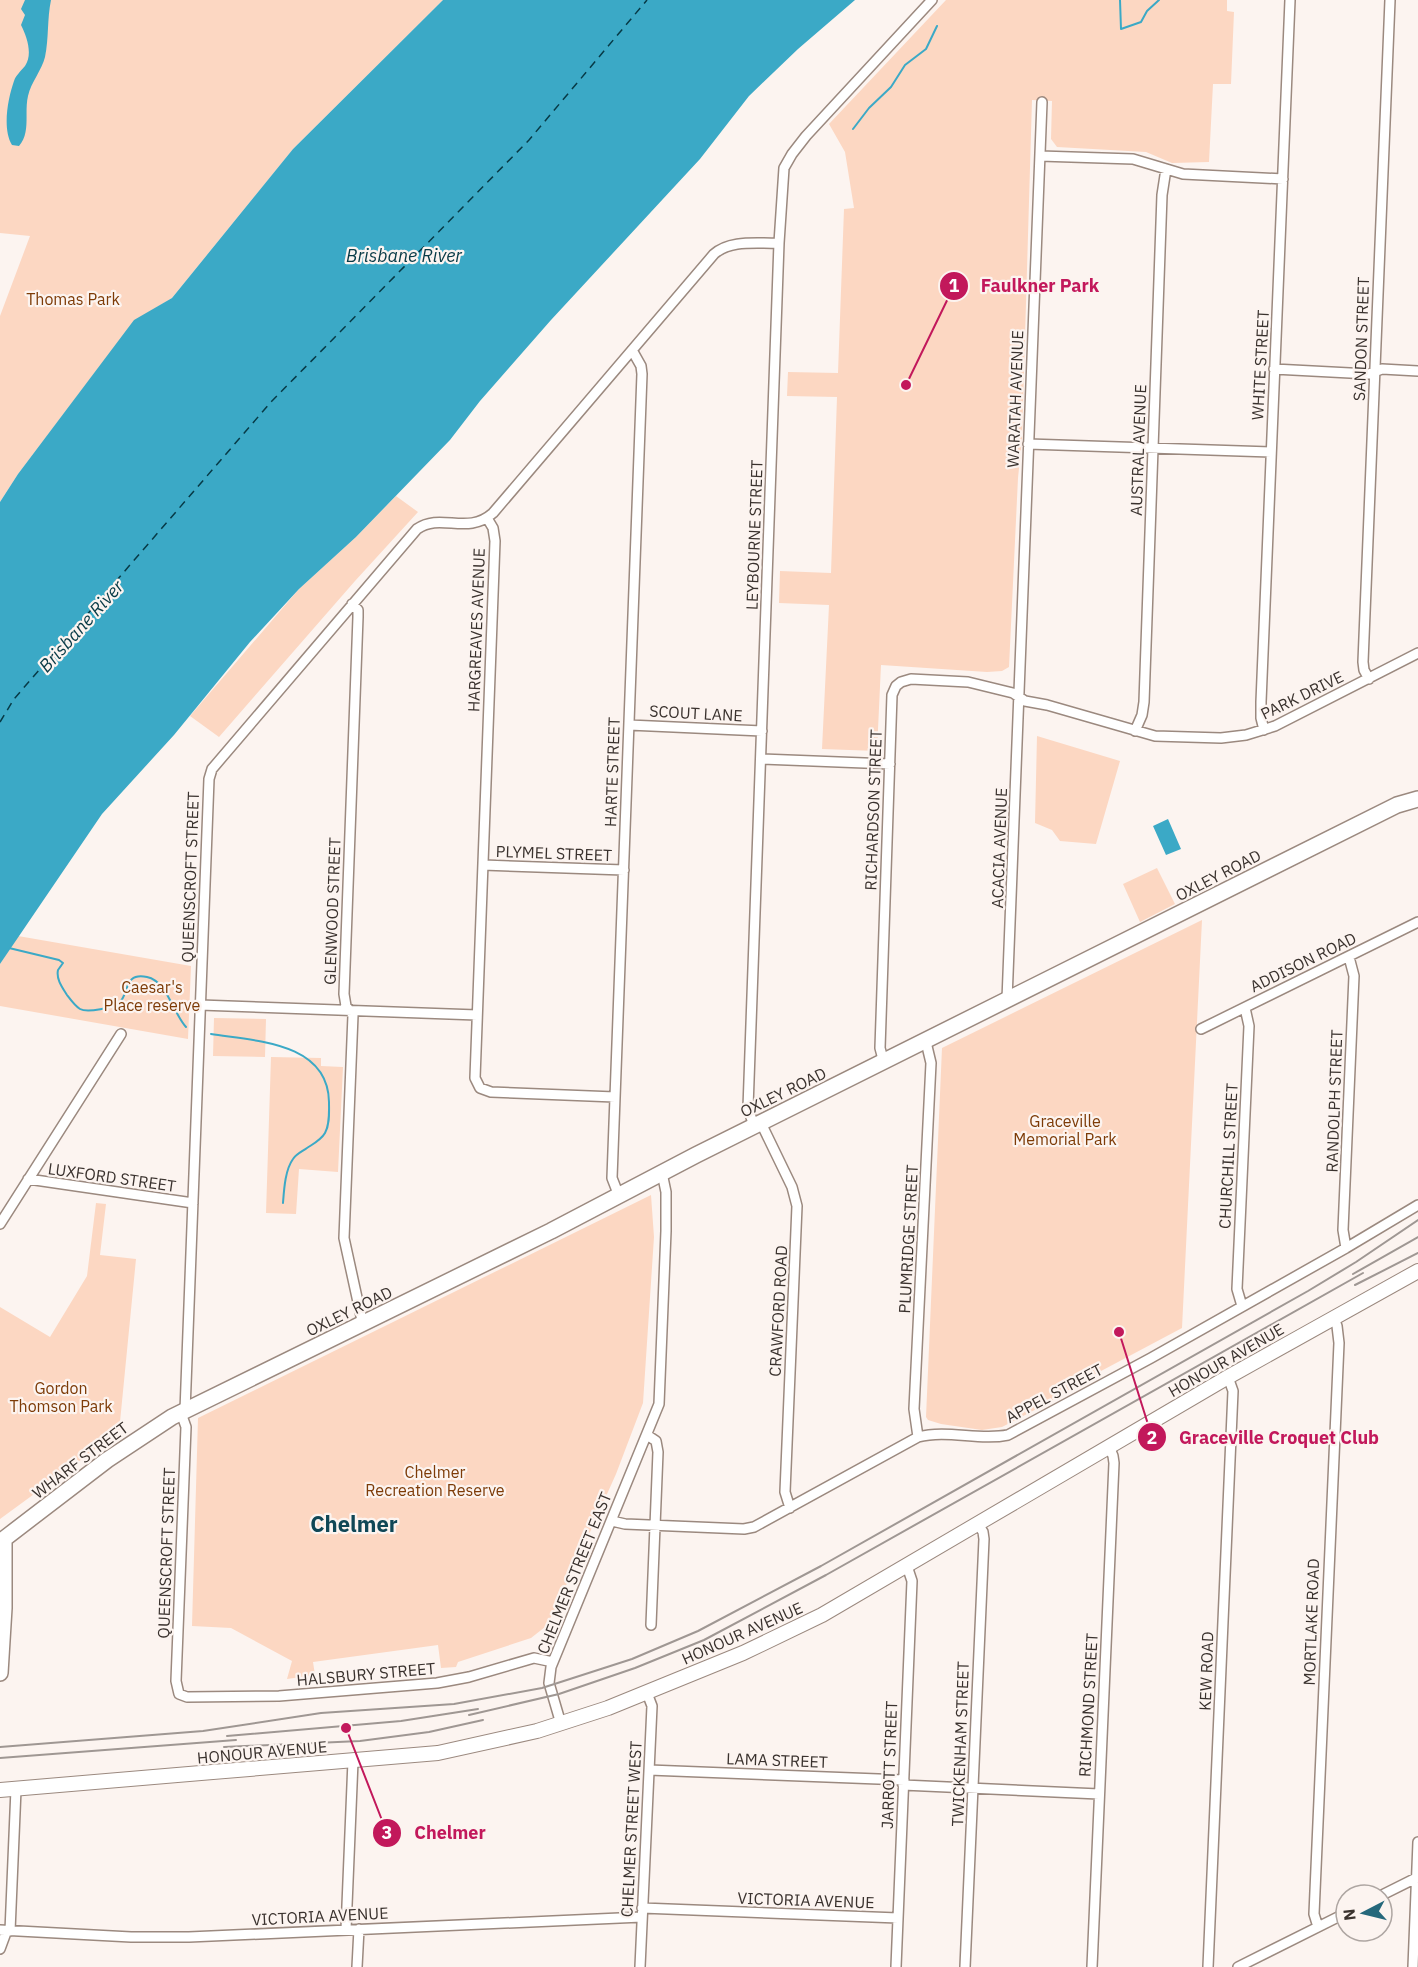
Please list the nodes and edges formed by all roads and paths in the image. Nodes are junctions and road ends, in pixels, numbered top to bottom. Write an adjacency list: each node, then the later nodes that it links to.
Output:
1 (932, 0): 8 (street, LEYBOURNE STREET)
2 (1290, 0): 7 (street, WHITE STREET)
3 (1390, 0): 12 (street, SANDON STREET)
4 (1042, 102): 5 (street, WARATAH AVENUE)
5 (1040, 156): 6 (street); 13 (street, WARATAH AVENUE)
6 (1166, 170): 7 (street); 14 (street, AUSTRAL AVENUE)
7 (1283, 178): 10 (street, WHITE STREET)
8 (779, 243): 9 (street); 23 (street, LEYBOURNE STREET)
9 (632, 350): 16 (street); 21 (street, HARTE STREET)
10 (1274, 369): 12 (street); 15 (street, WHITE STREET)
11 (1418, 371): 12 (street)
12 (1375, 372): 19 (street, SANDON STREET)
13 (1028, 444): 14 (street); 20 (street, WARATAH AVENUE)
14 (1153, 448): 15 (street); 24 (street, AUSTRAL AVENUE)
15 (1271, 452): 22 (street, WHITE STREET)
16 (487, 518): 17 (street, QUEENSCROFT STREET); 30 (street, HARGREAVES AVENUE)
17 (352, 604): 35 (street, QUEENSCROFT STREET); 37 (street, GLENWOOD STREET)
18 (1418, 653): 19 (street, PARK DRIVE)
19 (1368, 679): 22 (street, PARK DRIVE)
20 (1019, 697): 24 (street, PARK DRIVE); 26 (street, RICHARDSON STREET); 34 (street, ACACIA AVENUE)
21 (629, 725): 23 (street, SCOUT LANE); 31 (street, HARTE STREET)
22 (1264, 730): 24 (street, PARK DRIVE)
23 (762, 731): 25 (street, LEYBOURNE STREET)
24 (1135, 731)
25 (761, 759): 26 (street); 44 (street, LEYBOURNE STREET)
26 (890, 764): 42 (street, RICHARDSON STREET)
27 (1418, 789): 29 (main road, OXLEY ROAD)
28 (1418, 799): 29 (main road, OXLEY ROAD)
29 (1397, 805): 34 (main road, OXLEY ROAD)
30 (483, 865): 31 (street, PLYMEL STREET); 38 (street, HARGREAVES AVENUE)
31 (624, 870): 43 (street, HARTE STREET)
32 (1418, 922): 33 (street, ADDISON ROAD)
33 (1349, 957): 36 (street, ADDISON ROAD); 51 (street, RANDOLPH STREET)
34 (1007, 1000): 41 (main road, OXLEY ROAD)
35 (200, 1005): 37 (street); 48 (street, QUEENSCROFT STREET)
36 (1245, 1008): 39 (street, ADDISON ROAD); 53 (street, CHURCHILL STREET)
37 (349, 1010): 38 (street); 55 (street, GLENWOOD STREET)
38 (477, 1015): 43 (street, HARGREAVES AVENUE)
39 (1201, 1029)
40 (121, 1034): 46 (street)
41 (926, 1042): 42 (main road, OXLEY ROAD); 59 (street, PLUMRIDGE STREET)
42 (884, 1063): 44 (main road, OXLEY ROAD)
43 (615, 1097): 47 (street, HARTE STREET)
44 (757, 1125): 45 (main road, OXLEY ROAD); 61 (street, CRAWFORD ROAD)
45 (662, 1173): 47 (main road, OXLEY ROAD); 58 (street, CHELMER STREET EAST)
46 (28, 1179): 48 (street, LUXFORD STREET); 50 (street)
47 (619, 1196): 55 (main road, OXLEY ROAD)
48 (193, 1203): 57 (street, QUEENSCROFT STREET)
49 (1418, 1205): 51 (street, APPEL STREET)
50 (0, 1224)
51 (1346, 1248): 53 (street, APPEL STREET)
52 (1418, 1271): 54 (main road, HONOUR AVENUE)
53 (1242, 1306): 59 (street, APPEL STREET)
54 (1334, 1318): 56 (main road, HONOUR AVENUE); 87 (street, MORTLAKE ROAD)
55 (363, 1325): 57 (main road, OXLEY ROAD)
56 (1228, 1377): 60 (main road, HONOUR AVENUE); 97 (street, KEW ROAD)
57 (183, 1412): 65 (main road, WHARF STREET); 71 (street, QUEENSCROFT STREET)
58 (647, 1435): 62 (street, CHELMER STREET EAST); 64 (street)
59 (918, 1437): 61 (street, APPEL STREET)
60 (1109, 1446): 63 (main road, HONOUR AVENUE); 80 (street, RICHMOND STREET)
61 (790, 1508): 64 (street, APPEL STREET)
62 (612, 1521): 64 (street, APPEL STREET); 68 (street, CHELMER STREET EAST)
63 (978, 1524): 66 (main road, HONOUR AVENUE); 77 (street, TWICKENHAM STREET)
64 (654, 1525): 67 (street)
65 (2, 1540): 69 (main road)
66 (907, 1566): 70 (main road, HONOUR AVENUE); 76 (street, JARROTT STREET)
67 (651, 1625)
68 (553, 1662): 71 (street, HALSBURY STREET); 72 (street, CHELMER STREET EAST)
69 (0, 1673)
70 (647, 1693): 72 (main road, HONOUR AVENUE); 74 (street, CHELMER STREET WEST)
71 (179, 1694)
72 (561, 1724): 73 (main road, HONOUR AVENUE)
73 (353, 1761): 78 (main road, HONOUR AVENUE); 88 (street)
74 (649, 1770): 76 (street, LAMA STREET); 84 (street, CHELMER STREET WEST)
75 (0, 1776): 78 (main road)
76 (904, 1783): 77 (street, LAMA STREET); 85 (street, JARROTT STREET)
77 (973, 1788): 80 (street, LAMA STREET); 95 (street, TWICKENHAM STREET)
78 (20, 1789): 79 (main road, HONOUR AVENUE); 90 (street)
79 (0, 1790)
80 (1099, 1794): 96 (street, RICHMOND STREET)
81 (1418, 1842): 82 (street)
82 (1416, 1878): 83 (street); 99 (street)
83 (1394, 1889)
84 (642, 1912): 85 (street, VICTORIA AVENUE); 89 (street, VICTORIA AVENUE); 93 (street, CHELMER STREET WEST)
85 (898, 1918): 94 (street, JARROTT STREET)
86 (1334, 1919): 87 (street)
87 (1318, 1927): 98 (street)
88 (346, 1929): 89 (street, VICTORIA AVENUE); 90 (street, VICTORIA AVENUE)
89 (358, 1929): 92 (street)
90 (6, 1930): 91 (street)
91 (0, 1949)
92 (357, 1967)
93 (640, 1967)
94 (896, 1967)
95 (965, 1967)
96 (1092, 1967)
97 (1208, 1967)
98 (1238, 1967)
99 (1413, 1967)

